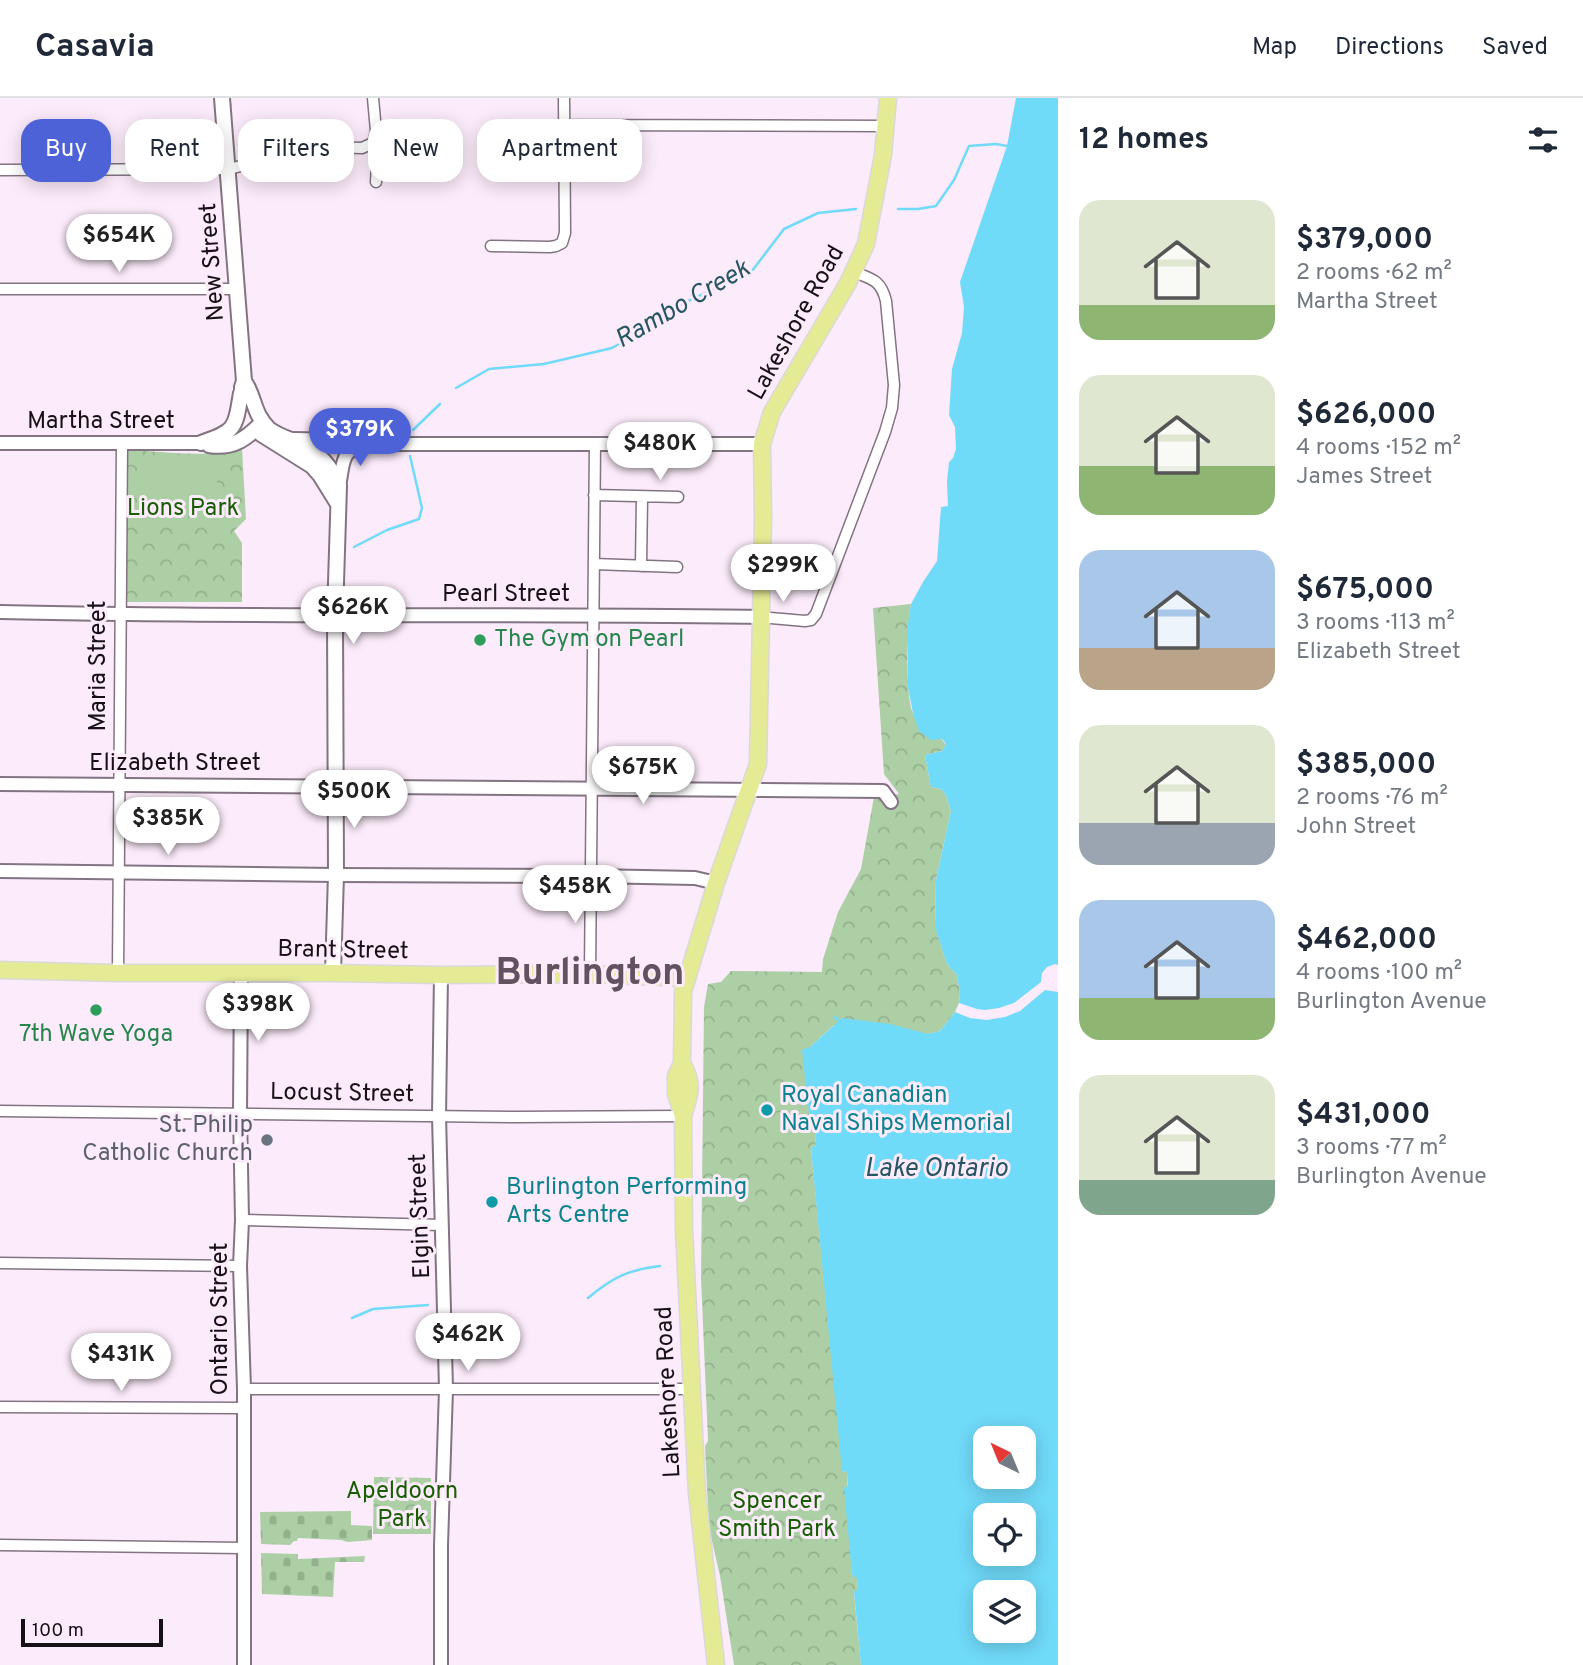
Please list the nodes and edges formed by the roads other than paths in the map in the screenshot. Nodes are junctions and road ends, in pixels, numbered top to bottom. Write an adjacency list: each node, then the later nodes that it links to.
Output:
1 (222, 98): 10 (main road, New Street)
2 (373, 98): 5 (street)
3 (564, 98): 6 (street)
4 (888, 98): 8 (main road, Lakeshore Road)
5 (375, 119)
6 (563, 119)
7 (642, 125): 8 (street)
8 (887, 126): 14 (main road, Lakeshore Road)
9 (368, 145): 10 (street)
10 (229, 169): 11 (street); 16 (main road, New Street)
11 (0, 170)
12 (564, 182): 13 (street)
13 (491, 246)
14 (854, 271): 25 (main road, Lakeshore Road); 38 (street)
15 (0, 289): 16 (street)
16 (237, 289): 17 (main road, New Street)
17 (242, 387): 18 (main road, New Street); 22 (main road)
18 (260, 426): 19 (main road); 22 (main road); 30 (main road)
19 (284, 437): 23 (street); 26 (main road)
20 (0, 443): 21 (street, Martha Street)
21 (122, 443): 22 (street, Martha Street); 35 (street, Maria Street)
22 (201, 443)
23 (375, 444): 24 (street); 26 (street)
24 (595, 444): 25 (street); 27 (street)
25 (762, 444): 38 (main road, Lakeshore Road)
26 (339, 486): 30 (main road)
27 (594, 495): 28 (street); 31 (street)
28 (642, 497): 29 (street); 32 (street)
29 (678, 497)
30 (338, 504): 36 (main road)
31 (594, 564): 32 (street); 37 (street)
32 (641, 566): 33 (street)
33 (677, 567)
34 (0, 612): 35 (street, Pearl Street)
35 (120, 615): 36 (street, Pearl Street); 40 (street, Maria Street)
36 (335, 615): 37 (street, Pearl Street); 41 (main road)
37 (593, 617): 38 (street, Pearl Street); 42 (street)
38 (760, 617): 43 (main road, Lakeshore Road)
39 (0, 784): 40 (street, Elizabeth Street)
40 (119, 784): 41 (street, Elizabeth Street); 46 (street, Maria Street)
41 (336, 786): 42 (street, Elizabeth Street); 47 (main road)
42 (592, 789): 43 (street, Elizabeth Street); 48 (street)
43 (750, 789): 44 (street, Elizabeth Street); 49 (main road, Lakeshore Road)
44 (891, 802)
45 (0, 871): 46 (street)
46 (118, 873): 47 (street); 51 (street, Maria Street)
47 (336, 875): 48 (street); 53 (main road)
48 (591, 876): 49 (street); 54 (street)
49 (716, 884): 56 (main road, Lakeshore Road)
50 (0, 970): 51 (main road, Brant Street)
51 (118, 973): 52 (main road, Brant Street)
52 (241, 973): 53 (main road, Brant Street); 58 (street, Ontario Street)
53 (333, 973): 55 (main road, Brant Street)
54 (590, 974): 55 (main road, Brant Street); 56 (main road, Brant Street)
55 (441, 975): 59 (street, Elgin Street)
56 (686, 978): 60 (main road, Lakeshore Road)
57 (0, 1111): 58 (street, Locust Street)
58 (240, 1113): 59 (street, Locust Street); 61 (street, Ontario Street)
59 (439, 1116): 60 (street, Locust Street); 62 (street, Elgin Street)
60 (683, 1116): 67 (main road, Lakeshore Road)
61 (242, 1220): 62 (street); 64 (street, Ontario Street)
62 (442, 1225): 66 (street, Elgin Street)
63 (0, 1263): 64 (street)
64 (240, 1266): 65 (street, Ontario Street)
65 (244, 1389): 66 (street); 69 (street, Ontario Street)
66 (446, 1389): 67 (street); 73 (street, Elgin Street)
67 (692, 1389): 74 (main road, Lakeshore Road)
68 (0, 1407): 69 (street)
69 (243, 1408): 71 (street, Ontario Street)
70 (0, 1545): 71 (street)
71 (244, 1548): 72 (street, Ontario Street)
72 (244, 1665)
73 (441, 1665)
74 (716, 1665)

